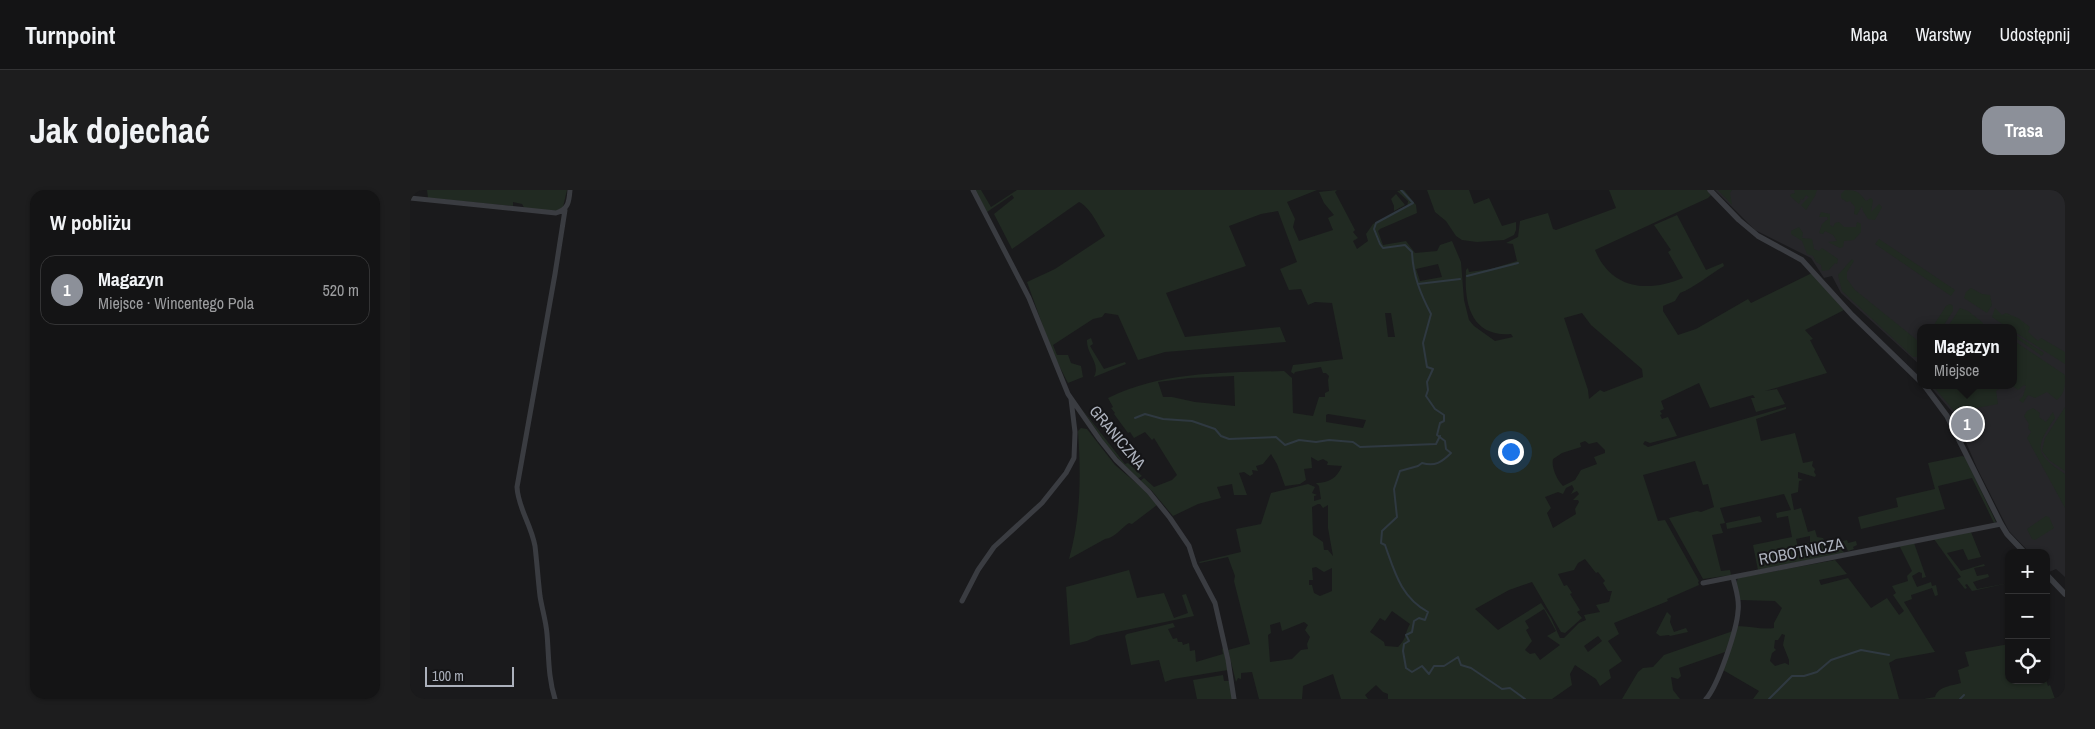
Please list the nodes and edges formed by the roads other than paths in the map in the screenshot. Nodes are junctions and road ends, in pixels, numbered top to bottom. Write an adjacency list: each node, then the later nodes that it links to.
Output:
1 (570, 190): 5 (street)
2 (973, 190): 8 (street, GRANICZNA)
3 (1710, 190): 6 (street)
4 (410, 198): 5 (street)
5 (565, 210): 16 (street)
6 (1917, 378)
7 (1927, 389): 9 (street)
8 (1071, 399): 15 (street); 17 (street, GRANICZNA)
9 (2001, 524): 10 (street); 11 (street, ROBOTNICZA)
10 (2023, 549)
11 (1732, 577): 13 (street, ROBOTNICZA); 18 (street)
12 (2050, 578): 14 (street)
13 (1703, 583)
14 (2065, 594)
15 (962, 601)
16 (555, 699)
17 (1234, 699)
18 (1706, 699)

